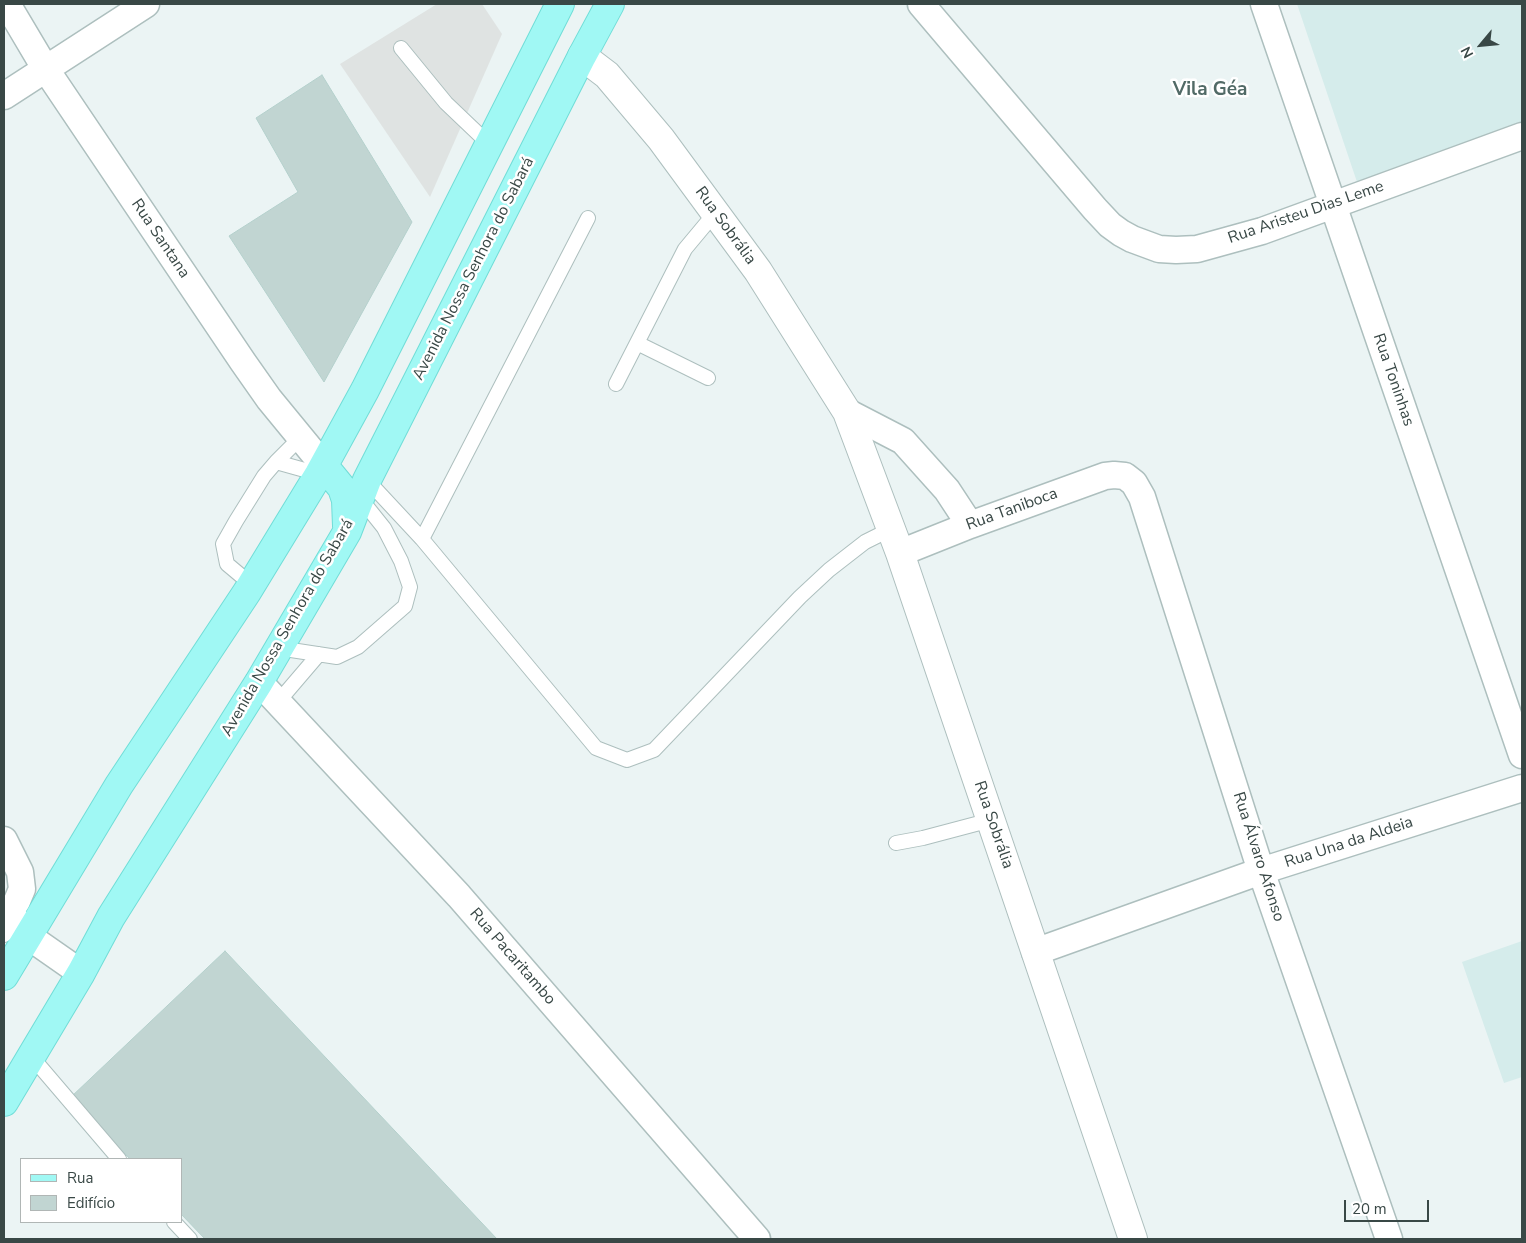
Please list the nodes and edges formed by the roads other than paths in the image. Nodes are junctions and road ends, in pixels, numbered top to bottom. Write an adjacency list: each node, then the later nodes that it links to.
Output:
1 (7, 4): 9 (street, Rua Santana)
2 (146, 4): 9 (street)
3 (560, 4): 12 (main road)
4 (610, 4): 8 (main road, Avenida Nossa Senhora do Sabará)
5 (921, 4): 13 (street, Rua Aristeu Dias Leme)
6 (1264, 4): 13 (street, Rua Toninhas)
7 (401, 48): 12 (lane)
8 (582, 56): 14 (street, Rua Sobrália); 24 (main road, Avenida Nossa Senhora do Sabará)
9 (45, 68): 10 (street); 20 (street, Rua Santana)
10 (4, 96)
11 (1522, 136): 13 (street, Rua Aristeu Dias Leme)
12 (489, 144): 22 (main road)
13 (1332, 204): 34 (street, Rua Toninhas)
14 (715, 213): 16 (lane); 19 (street, Rua Sobrália)
15 (588, 218): 27 (lane)
16 (637, 343): 17 (lane); 18 (lane)
17 (708, 378)
18 (616, 384)
19 (847, 412): 25 (street); 28 (street, Rua Sobrália)
20 (301, 437): 21 (lane); 22 (street, Rua Santana)
21 (276, 462): 22 (lane); 29 (lane)
22 (322, 470): 26 (main road); 29 (main road)
23 (1125, 476): 25 (street, Rua Taniboca); 39 (street, Rua Álvaro Afonso)
24 (363, 489): 26 (main road, Avenida Nossa Senhora do Sabará); 27 (lane); 31 (lane)
25 (970, 525): 28 (street, Rua Taniboca)
26 (347, 532): 30 (main road, Avenida Nossa Senhora do Sabará)
27 (422, 539): 28 (lane)
28 (896, 541): 36 (street, Rua Sobrália)
29 (252, 585): 40 (main road)
30 (278, 648): 31 (lane); 32 (main road, Avenida Nossa Senhora do Sabará)
31 (319, 654): 33 (lane)
32 (259, 682): 33 (street, Rua Pacaritambo); 42 (main road, Avenida Nossa Senhora do Sabará)
33 (278, 702): 49 (street, Rua Pacaritambo)
34 (1522, 755)
35 (1522, 788): 39 (street, Rua Una da Aldeia)
36 (991, 820): 38 (lane); 41 (street, Rua Sobrália)
37 (4, 840): 40 (street)
38 (896, 843)
39 (1261, 871): 41 (street, Rua Una da Aldeia); 51 (street, Rua Álvaro Afonso)
40 (13, 925): 42 (street); 43 (main road)
41 (1035, 952): 50 (street, Rua Sobrália)
42 (81, 973): 44 (main road, Avenida Nossa Senhora do Sabará)
43 (4, 976)
44 (30, 1056): 45 (main road, Avenida Nossa Senhora do Sabará); 46 (lane)
45 (4, 1102)
46 (118, 1158)
47 (175, 1223): 48 (lane)
48 (190, 1239)
49 (757, 1239)
50 (1133, 1239)
51 (1389, 1239)

